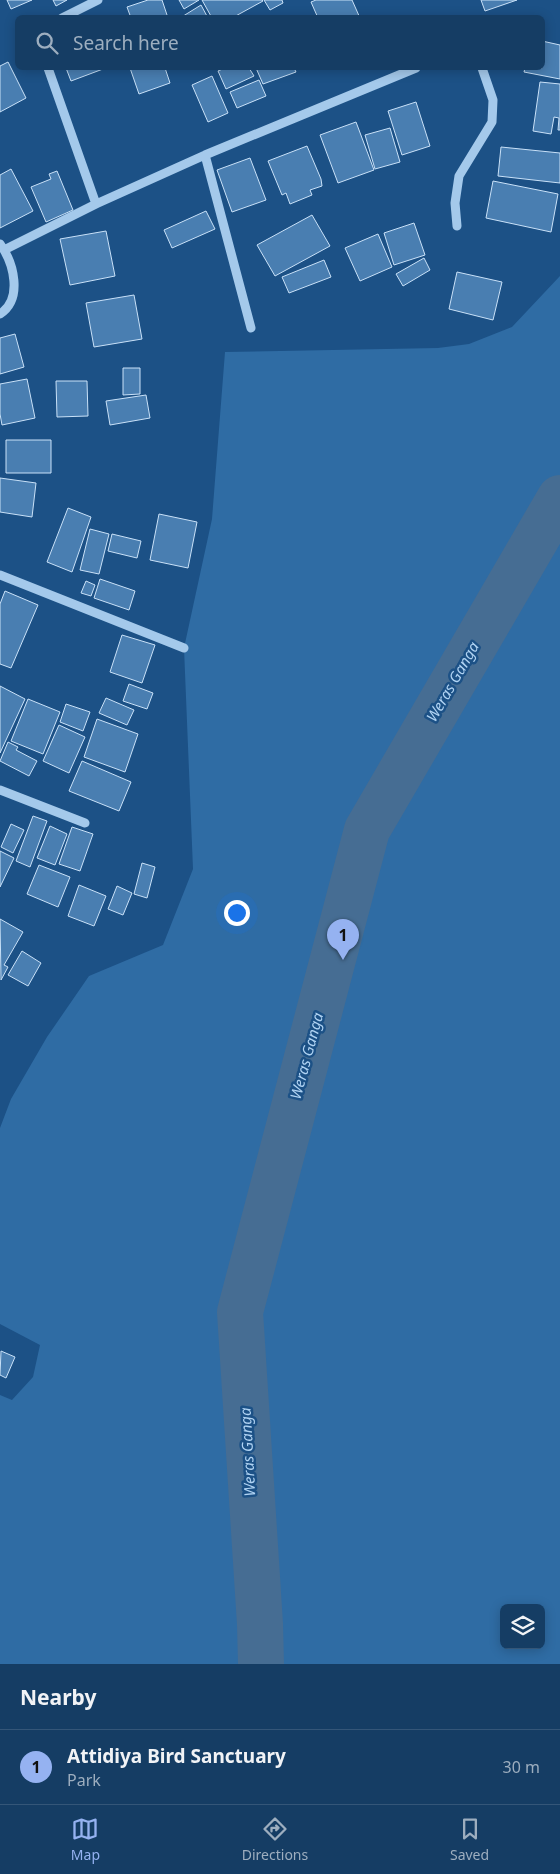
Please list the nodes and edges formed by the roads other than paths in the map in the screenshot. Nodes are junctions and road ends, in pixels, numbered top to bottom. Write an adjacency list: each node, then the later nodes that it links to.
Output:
1 (98, 0): 2 (street)
2 (68, 15)
3 (49, 70): 7 (street)
4 (411, 70): 6 (street)
5 (483, 70): 8 (street)
6 (205, 155): 7 (street); 11 (street)
7 (96, 204): 9 (street)
8 (457, 226)
9 (2, 247): 10 (street)
10 (0, 314)
11 (251, 328)
12 (0, 575): 13 (street)
13 (184, 648)
14 (0, 790): 15 (street)
15 (85, 823)

